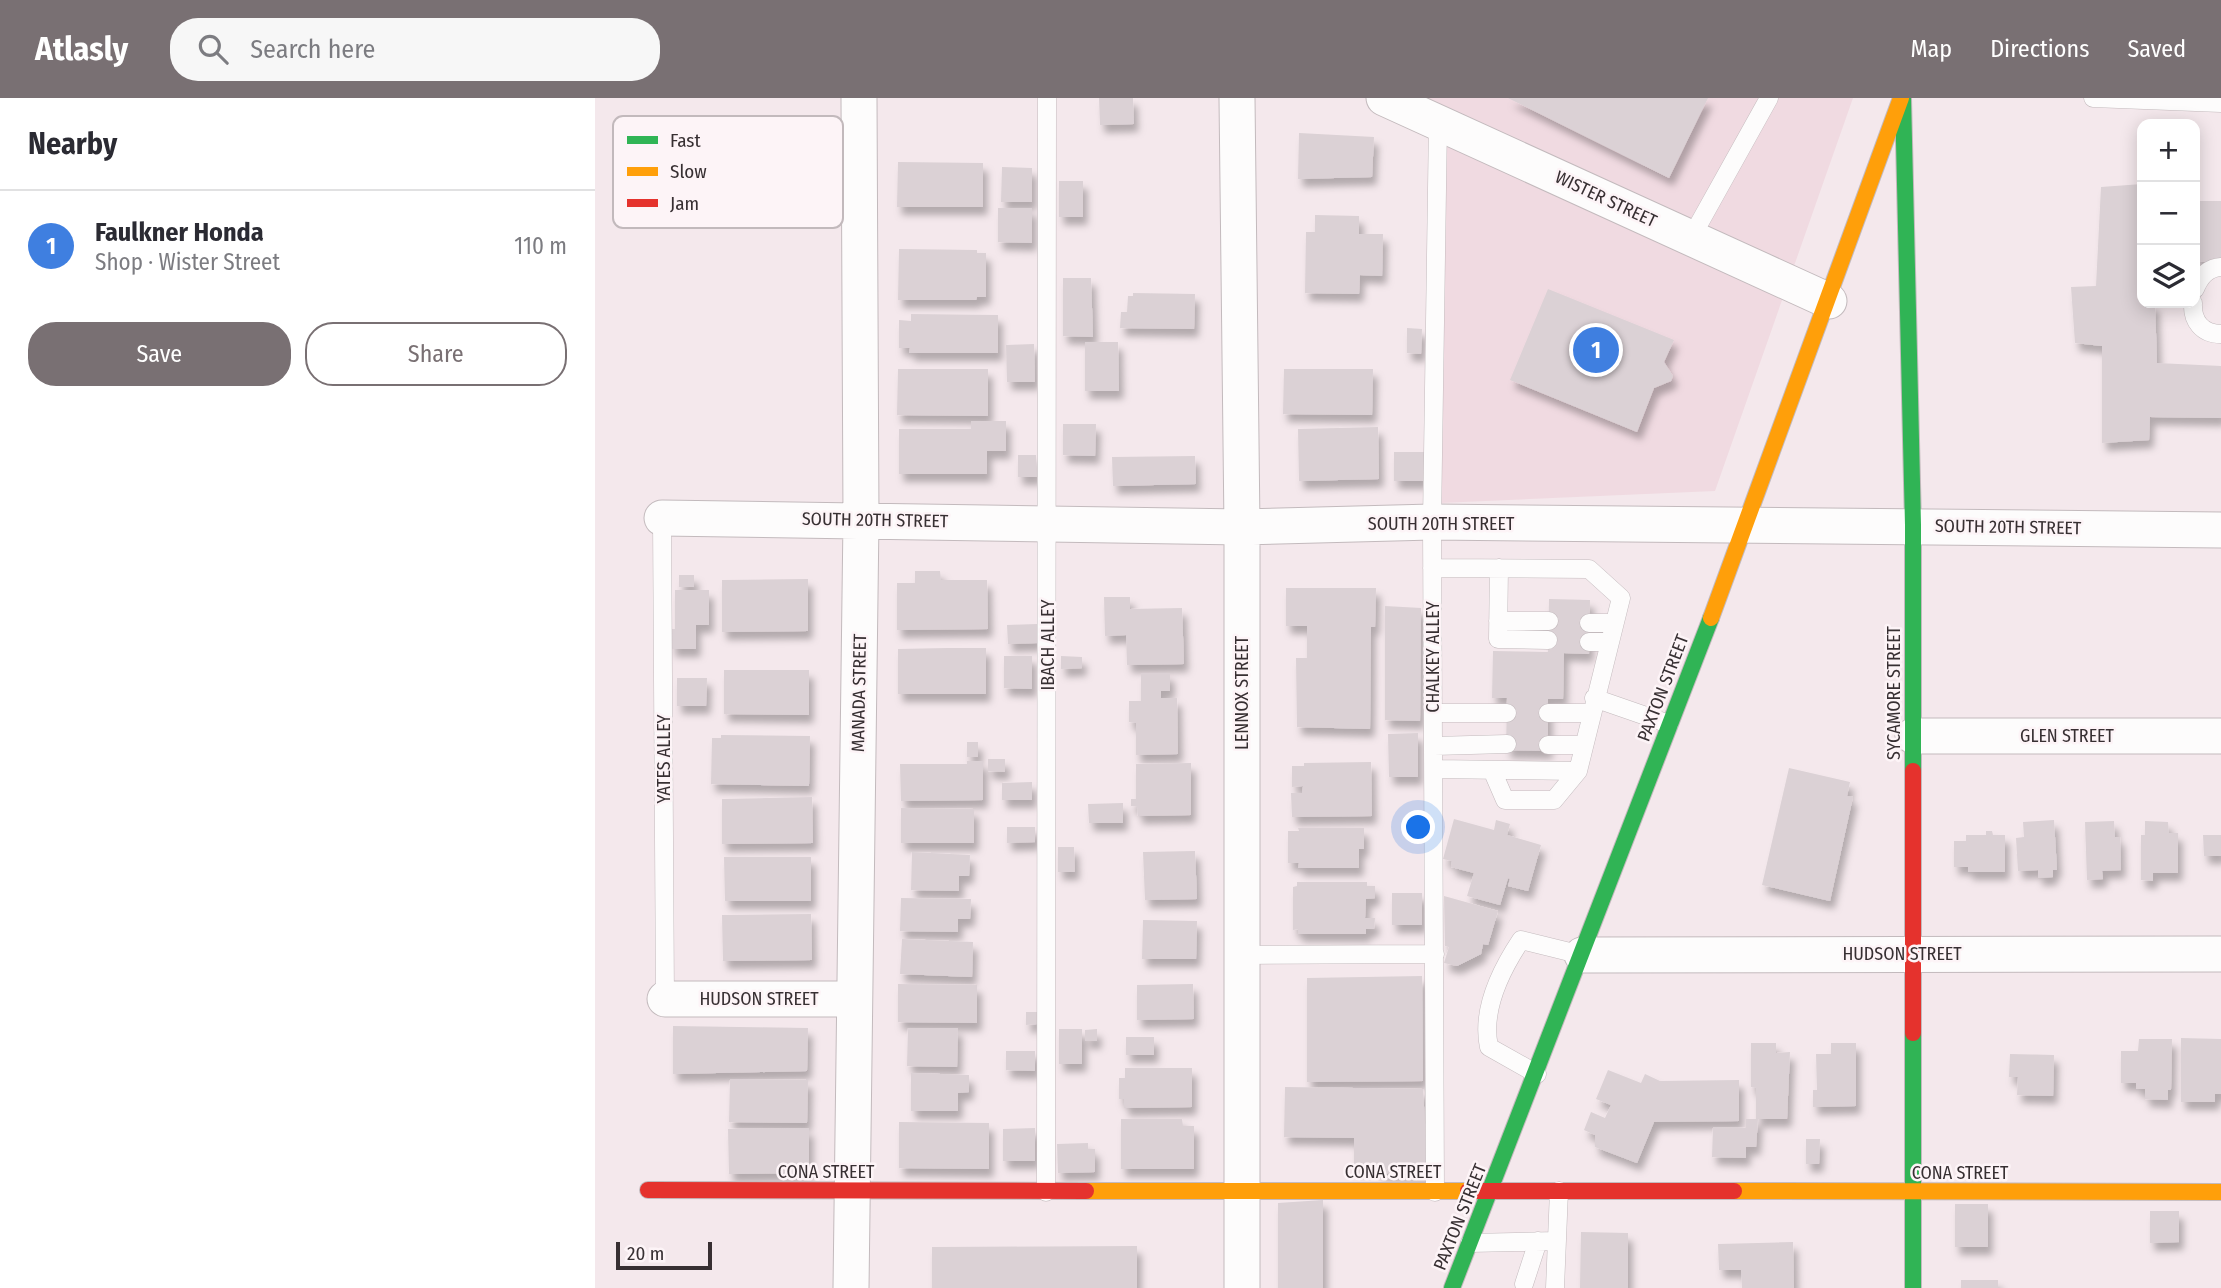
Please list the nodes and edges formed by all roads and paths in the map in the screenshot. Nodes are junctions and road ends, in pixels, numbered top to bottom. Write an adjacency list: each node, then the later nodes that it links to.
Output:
1 (859, 98): 17 (street, MANADA STREET)
2 (1047, 98): 19 (lane, IBACH ALLEY)
3 (1237, 98): 22 (street, LENNOX STREET)
4 (1769, 98): 10 (lane)
5 (1902, 98): 13 (main road, PAXTON STREET); 20 (main road, SYCAMORE STREET)
6 (2093, 98): 8 (lane)
7 (1400, 101): 9 (street, WISTER STREET)
8 (2221, 103)
9 (1438, 122): 10 (street, WISTER STREET); 18 (lane, CHALKEY ALLEY)
10 (1691, 238): 13 (street, WISTER STREET)
11 (2221, 267): 12 (lane)
12 (2200, 278)
13 (1829, 301): 21 (main road, PAXTON STREET)
14 (2193, 308): 15 (lane)
15 (2221, 334)
16 (662, 518): 17 (street, SOUTH 20TH STREET); 52 (lane, YATES ALLEY)
17 (861, 519): 19 (street, SOUTH 20TH STREET); 53 (street, MANADA STREET)
18 (1432, 522): 21 (street, SOUTH 20TH STREET); 22 (street, SOUTH 20TH STREET); 24 (lane, CHALKEY ALLEY)
19 (1048, 523): 22 (street, SOUTH 20TH STREET); 58 (lane, IBACH ALLEY)
20 (1913, 525): 21 (street, SOUTH 20TH STREET); 23 (street, SOUTH 20TH STREET); 38 (main road, SYCAMORE STREET)
21 (1747, 526): 37 (main road, PAXTON STREET)
22 (1242, 527): 50 (street, LENNOX STREET)
23 (2221, 530)
24 (1432, 568): 25 (lane); 34 (lane, CHALKEY ALLEY)
25 (1499, 568): 26 (lane); 29 (lane)
26 (1498, 621): 27 (lane); 30 (lane)
27 (1549, 621)
28 (1589, 623): 29 (lane)
29 (1614, 623): 32 (lane)
30 (1548, 640)
31 (1589, 642): 32 (lane)
32 (1609, 642): 33 (lane)
33 (1593, 706): 36 (lane); 37 (lane); 42 (lane)
34 (1433, 713): 35 (lane); 43 (lane, CHALKEY ALLEY)
35 (1507, 713)
36 (1548, 713)
37 (1669, 724): 51 (main road, PAXTON STREET)
38 (1913, 736): 39 (street, GLEN STREET); 48 (main road, SYCAMORE STREET)
39 (2221, 736)
40 (1507, 744): 43 (lane)
41 (1548, 745): 42 (lane)
42 (1583, 745): 46 (lane)
43 (1434, 746): 44 (lane, CHALKEY ALLEY)
44 (1434, 769): 45 (lane); 47 (lane, CHALKEY ALLEY)
45 (1492, 771): 46 (lane); 46 (lane)
46 (1578, 771)
47 (1435, 954): 50 (lane); 60 (lane, CHALKEY ALLEY)
48 (1913, 954): 49 (street, HUDSON STREET); 51 (street, HUDSON STREET); 62 (main road, SYCAMORE STREET)
49 (2221, 954)
50 (1242, 955): 59 (street, LENNOX STREET)
51 (1583, 955): 54 (main road, PAXTON STREET); 54 (lane)
52 (666, 999): 53 (street, HUDSON STREET)
53 (853, 999): 57 (street, MANADA STREET)
54 (1537, 1074): 61 (main road, PAXTON STREET)
55 (648, 1190): 57 (main road, CONA STREET)
56 (1559, 1191): 61 (main road, CONA STREET); 62 (main road, CONA STREET); 65 (lane)
57 (851, 1192): 58 (main road, CONA STREET); 68 (street, MANADA STREET)
58 (1046, 1192): 59 (main road, CONA STREET)
59 (1242, 1192): 60 (main road, CONA STREET); 69 (street, LENNOX STREET)
60 (1435, 1192): 61 (main road, CONA STREET)
61 (1491, 1192): 66 (main road, PAXTON STREET)
62 (1913, 1192): 63 (main road, CONA STREET); 72 (main road, SYCAMORE STREET)
63 (2221, 1192)
64 (1538, 1241): 65 (lane); 66 (lane); 67 (lane)
65 (1557, 1241): 71 (lane)
66 (1470, 1243): 70 (main road, PAXTON STREET)
67 (1524, 1284)
68 (851, 1288)
69 (1242, 1288)
70 (1452, 1288)
71 (1555, 1288)
72 (1913, 1288)

